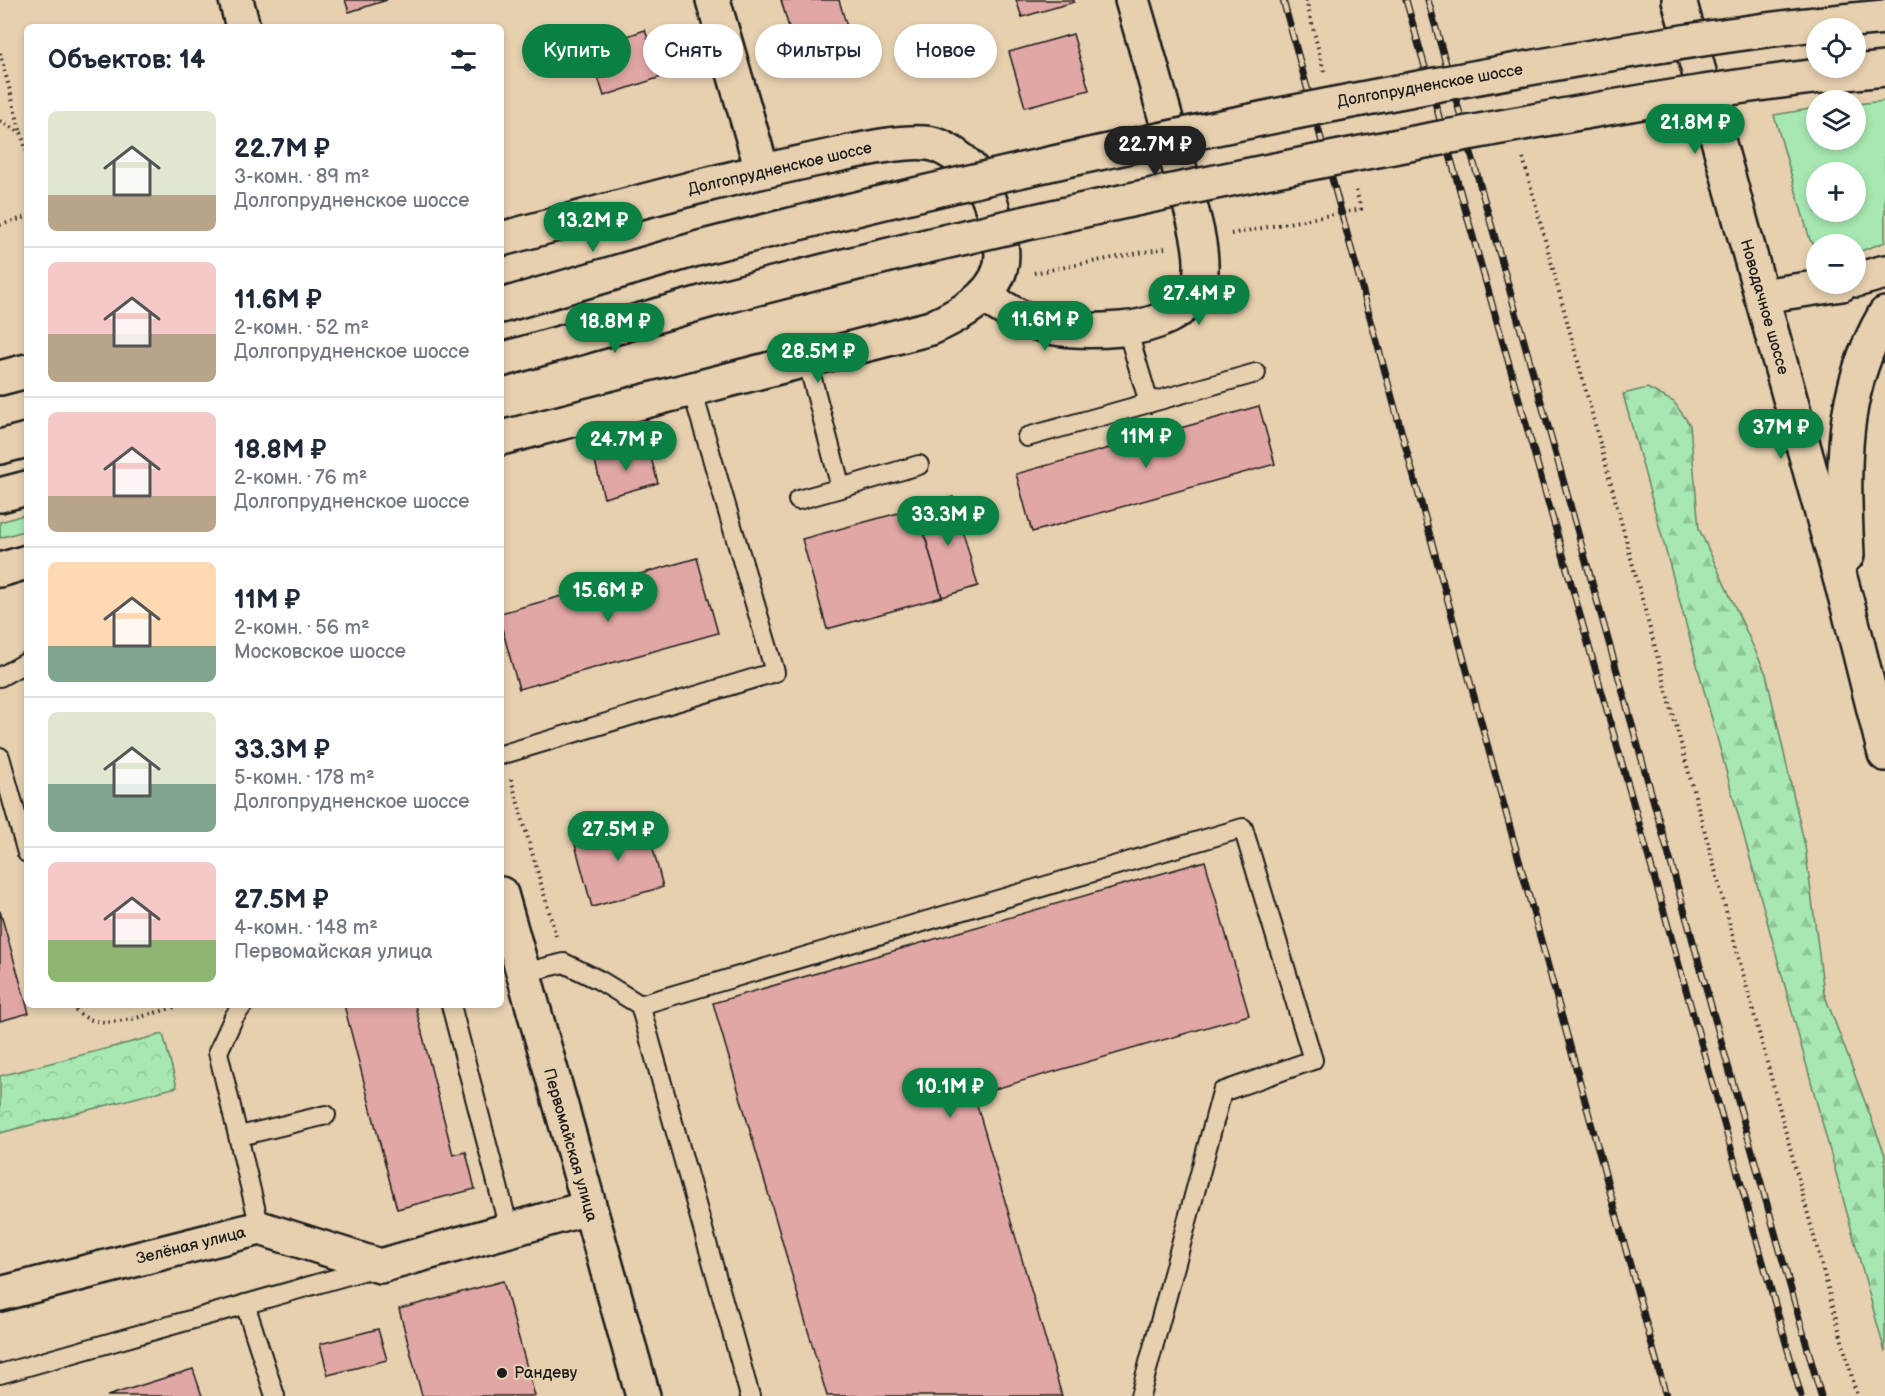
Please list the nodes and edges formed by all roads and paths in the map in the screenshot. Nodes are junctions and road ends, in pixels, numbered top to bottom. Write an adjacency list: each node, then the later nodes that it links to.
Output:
1 (236, 0): 6 (main road)
2 (713, 0): 13 (main road)
3 (1132, 0): 24 (main road)
4 (1678, 0): 21 (main road, Новодачное шоссе)
5 (1885, 16): 22 (main road, Долгопрудненское шоссе, bridge)
6 (242, 24)
7 (0, 53): 10 (path)
8 (1885, 69): 25 (main road, bridge)
9 (0, 121): 10 (path)
10 (21, 133): 11 (path)
11 (24, 142)
12 (1523, 157): 72 (path)
13 (762, 170): 16 (main road, Долгопрудненское шоссе); 20 (main road, Долгопрудненское шоссе)
14 (24, 218): 15 (path)
15 (0, 225)
16 (504, 238)
17 (1885, 272): 18 (main road)
18 (1866, 277)
19 (1806, 289): 21 (main road)
20 (984, 295): 24 (main road); 26 (main road, Долгопрудненское шоссе)
21 (1761, 296): 43 (main road, Новодачное шоссе)
22 (504, 305)
23 (1885, 314): 43 (main road)
24 (1127, 329): 31 (lane)
25 (504, 359)
26 (807, 360): 30 (main road, Долгопрудненское шоссе); 37 (lane)
27 (24, 372): 29 (main road)
28 (1256, 373): 31 (lane)
29 (0, 378)
30 (692, 390): 32 (main road, Долгопрудненское шоссе); 46 (lane)
31 (1149, 403): 33 (lane)
32 (504, 437)
33 (1027, 437)
34 (24, 441): 35 (main road)
35 (0, 447)
36 (919, 465): 37 (lane)
37 (841, 488): 40 (lane)
38 (24, 489): 39 (main road)
39 (0, 495)
40 (798, 500)
41 (24, 563): 42 (main road)
42 (0, 570)
43 (1849, 610): 47 (main road, Новодачное шоссе)
44 (24, 664): 45 (lane)
45 (0, 677)
46 (504, 753)
47 (1885, 754)
48 (0, 757): 50 (lane)
49 (504, 761): 52 (path)
50 (24, 842)
51 (504, 905): 53 (main road, Первомайская улица)
52 (564, 963): 53 (lane); 54 (lane)
53 (523, 973): 61 (main road, Первомайская улица)
54 (640, 1005): 70 (lane); 71 (lane)
55 (74, 1008): 56 (path)
56 (171, 1008)
57 (241, 1008): 60 (lane)
58 (452, 1008): 63 (lane)
59 (326, 1115): 60 (lane)
60 (240, 1136): 62 (lane)
61 (588, 1208): 63 (main road); 69 (main road, Первомайская улица)
62 (260, 1228): 64 (main road, Зелёная улица); 65 (main road, Зелёная улица)
63 (509, 1229): 64 (main road)
64 (380, 1266): 66 (lane)
65 (0, 1294)
66 (245, 1304): 67 (lane); 68 (lane)
67 (0, 1374)
68 (275, 1396)
69 (643, 1396)
70 (750, 1396)
71 (1140, 1396)
72 (1857, 1396)

